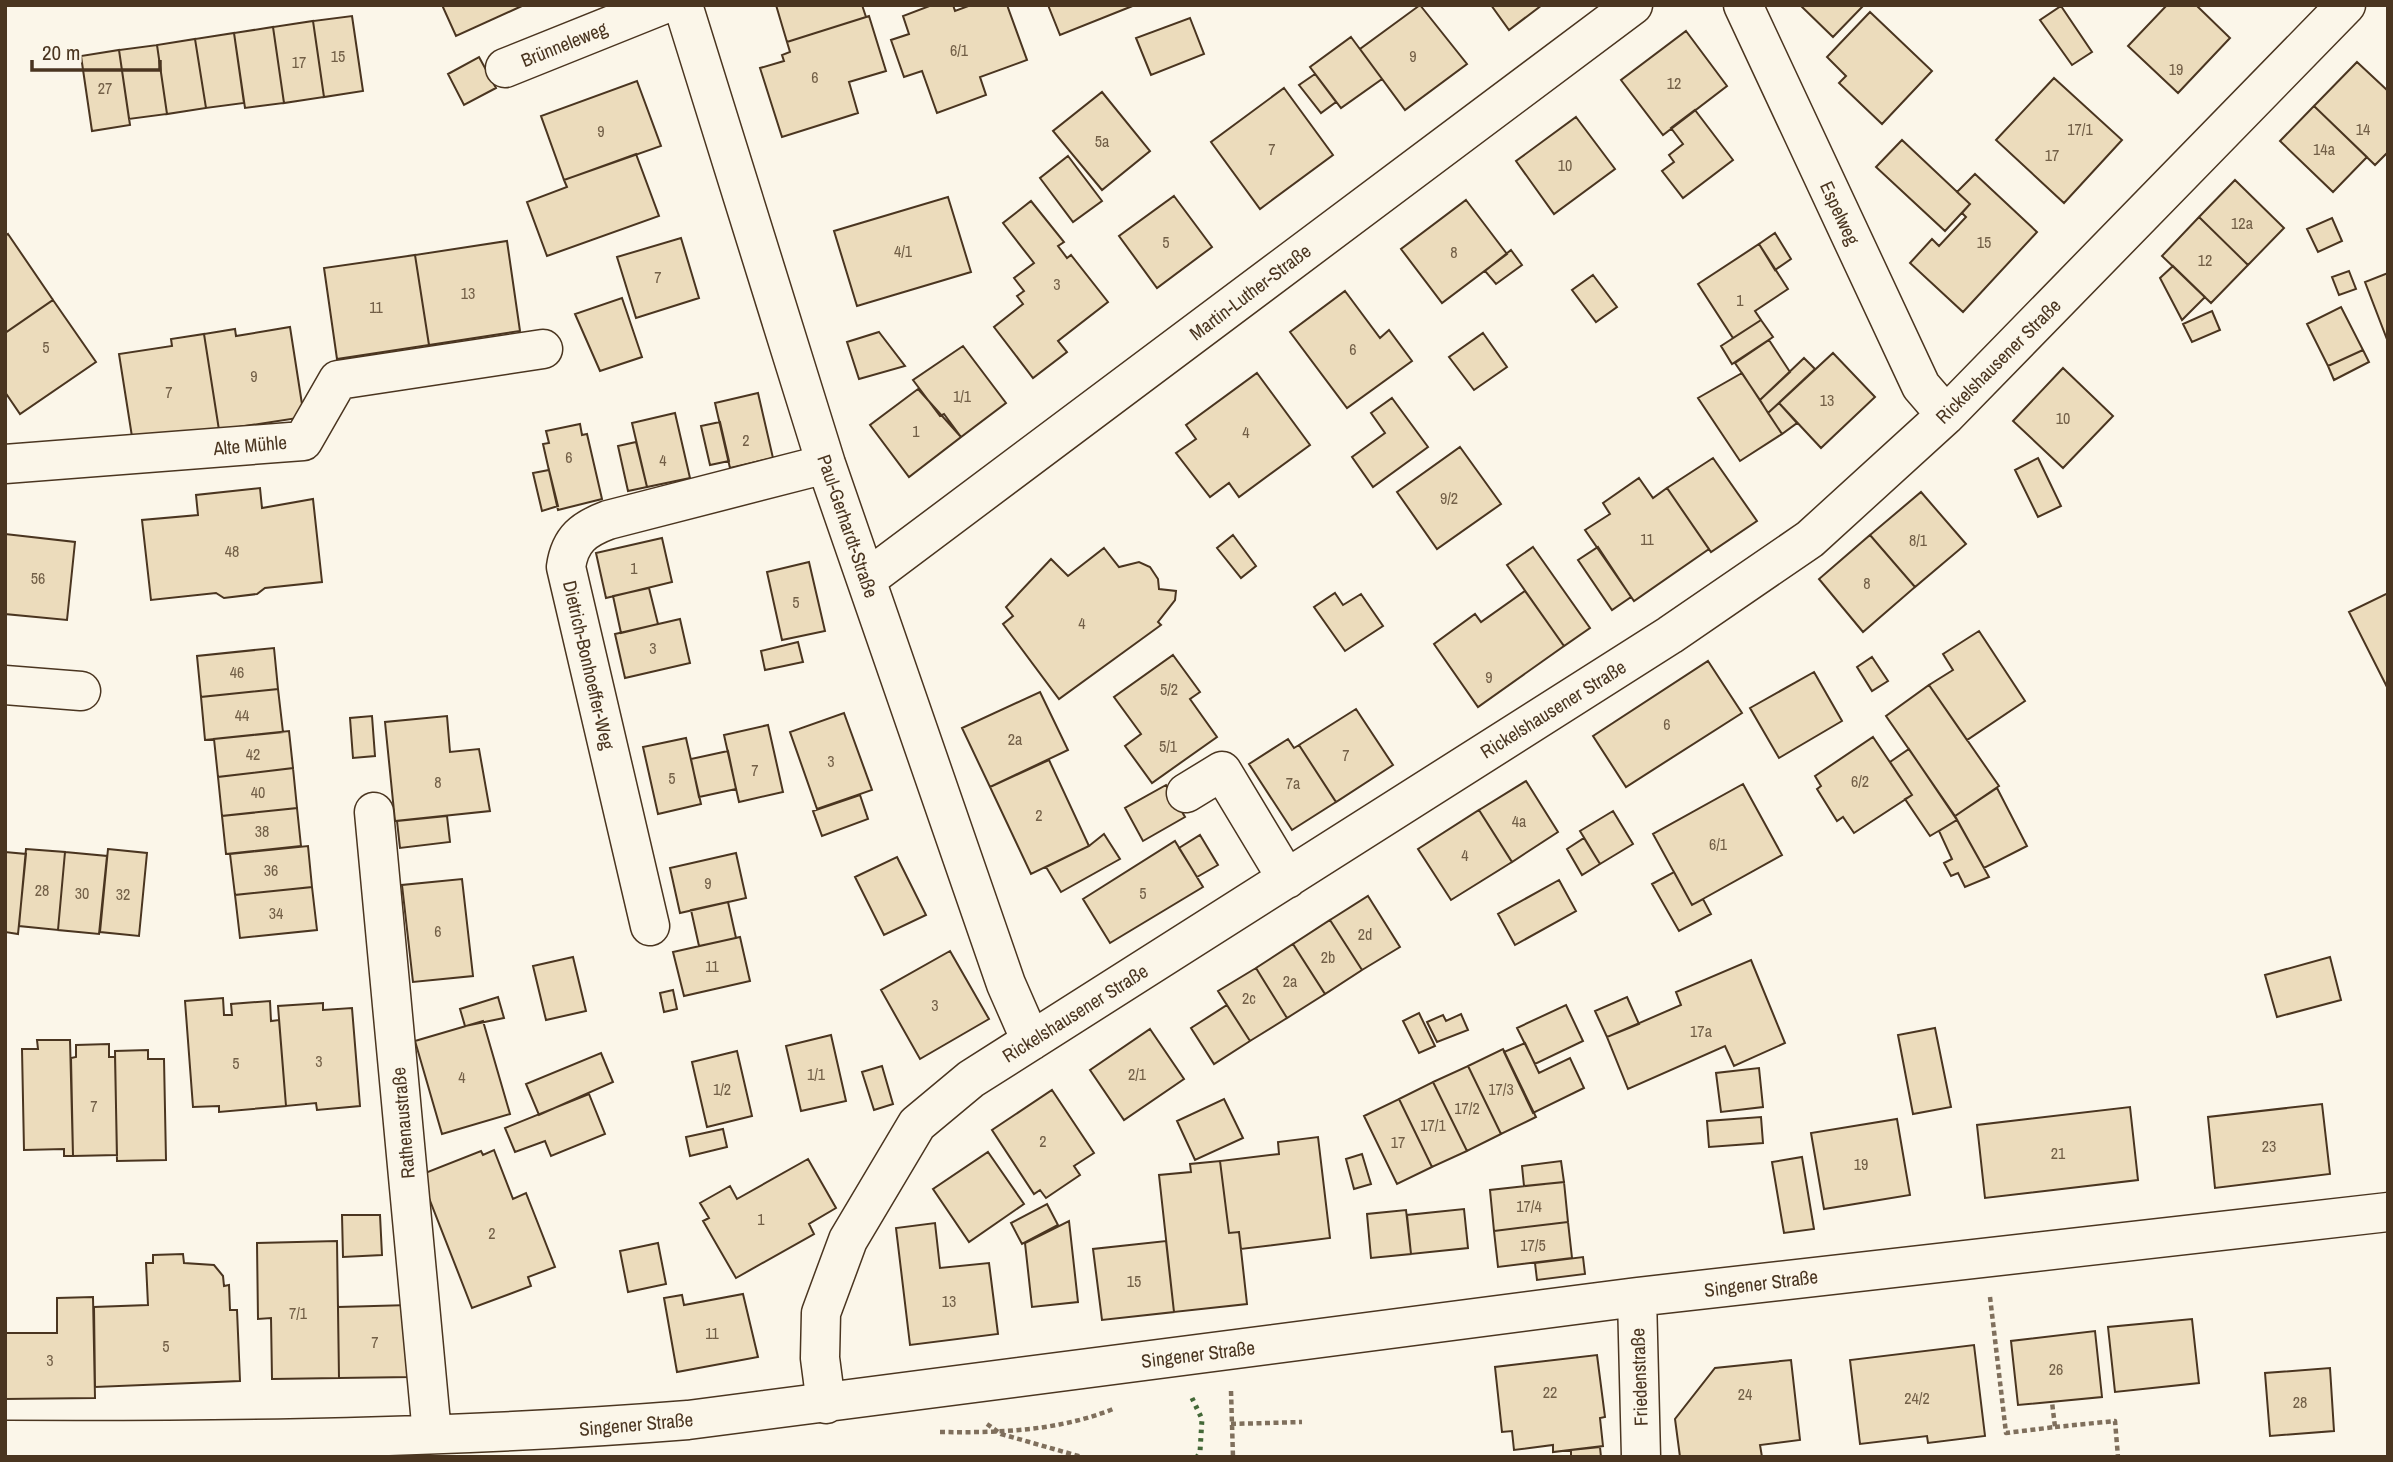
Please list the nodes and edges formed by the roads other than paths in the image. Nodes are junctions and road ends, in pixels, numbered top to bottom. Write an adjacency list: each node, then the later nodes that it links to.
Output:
1 (662, 5): 6 (street, Brünneleweg)
2 (683, 5): 10 (street, Paul-Gerhardt-Straße)
3 (1633, 5): 11 (street, Martin-Luther-Straße)
4 (1743, 5): 8 (street, Espelweg)
5 (2346, 5): 8 (street, Rickelshausener Straße)
6 (505, 68)
7 (543, 349): 9 (street, Alte Mühle)
8 (1946, 415): 16 (street, Rickelshausener Straße)
9 (5, 464)
10 (826, 464): 11 (street, Paul-Gerhardt-Straße); 17 (street, Dietrich-Bonhoeffer-Weg)
11 (867, 579): 18 (street, Paul-Gerhardt-Straße)
12 (5, 685): 13 (street)
13 (81, 691)
14 (1186, 793): 16 (street)
15 (374, 812): 22 (street, Rathenaustraße)
16 (1287, 879): 18 (street, Rickelshausener Straße)
17 (650, 926)
18 (1031, 1041): 21 (street, Rickelshausener Straße)
19 (2388, 1212): 20 (street, Singener Straße)
20 (1637, 1297): 21 (street, Singener Straße); 25 (street, Friedenstraße)
21 (826, 1404): 24 (street, Singener Straße)
22 (432, 1434): 23 (street, Singener Straße); 24 (street, Singener Straße)
23 (5, 1440)
24 (552, 1444)
25 (1642, 1457)

